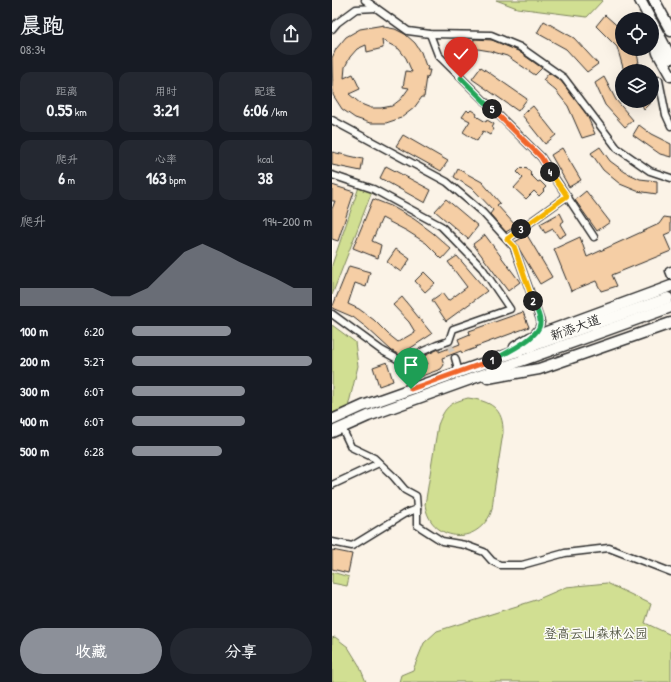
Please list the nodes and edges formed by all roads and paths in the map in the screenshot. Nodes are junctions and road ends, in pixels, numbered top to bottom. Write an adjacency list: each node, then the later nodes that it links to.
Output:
1 (364, 0): 4 (street)
2 (640, 0): 5 (main road)
3 (654, 0): 7 (main road)
4 (376, 8): 6 (street); 8 (street)
5 (646, 12)
6 (332, 29)
7 (671, 31)
8 (430, 34): 17 (street); 18 (street)
9 (659, 35): 11 (main road)
10 (659, 55): 12 (main road)
11 (671, 58)
12 (671, 76)
13 (659, 80): 15 (street)
14 (332, 120): 20 (street)
15 (671, 126)
16 (332, 175): 25 (street)
17 (671, 178)
18 (567, 196): 19 (street); 20 (street)
19 (594, 237)
20 (507, 239): 27 (street)
21 (671, 270): 22 (street)
22 (671, 276)
23 (671, 286): 27 (main road)
24 (669, 303): 29 (main road, 新添大道); 31 (main road, 新添大道)
25 (332, 314)
26 (671, 323): 31 (main road)
27 (530, 338): 29 (main road)
28 (454, 358): 30 (street)
29 (497, 358): 30 (main road, 新添大道)
30 (460, 372): 32 (main road, 新添大道)
31 (458, 383): 33 (main road, 新添大道)
32 (332, 420)
33 (342, 428): 34 (main road, 新添大道); 35 (street)
34 (332, 432)
35 (379, 463): 36 (street); 37 (street)
36 (332, 485)
37 (417, 508): 38 (street); 39 (street)
38 (332, 542)
39 (671, 572)

